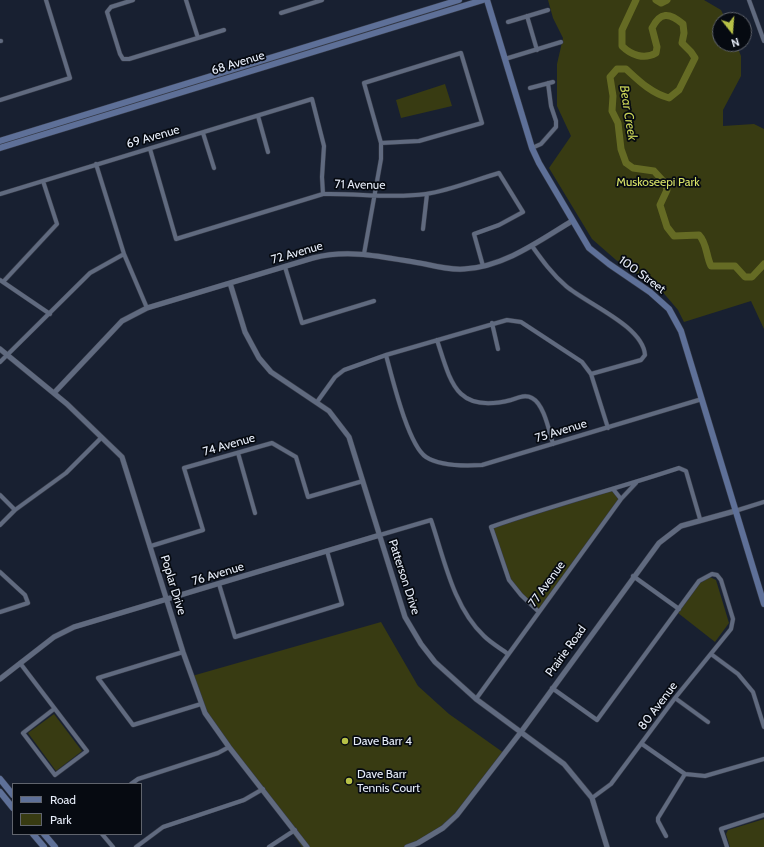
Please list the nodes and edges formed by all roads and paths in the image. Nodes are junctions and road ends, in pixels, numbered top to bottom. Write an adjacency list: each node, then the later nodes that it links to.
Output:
1 (46, 0): 21 (street)
2 (133, 0): 15 (street)
3 (186, 0): 15 (street)
4 (322, 0): 9 (street)
5 (459, 0): 24 (main road, 68 Avenue)
6 (483, 0): 26 (main road, 68 Avenue)
7 (487, 0): 19 (main road, 100 Street)
8 (749, 0): 16 (street)
9 (312, 1): 11 (street)
10 (548, 10): 12 (street)
11 (281, 13)
12 (527, 16): 13 (street); 18 (street)
13 (508, 22)
14 (224, 30): 15 (street)
15 (198, 38)
16 (764, 41)
17 (561, 42): 18 (street)
18 (537, 50): 19 (street)
19 (505, 59): 27 (main road, 100 Street)
20 (530, 88): 27 (street)
21 (0, 100)
22 (258, 116): 23 (street, 69 Avenue); 29 (street); 34 (street, 69 Avenue)
23 (203, 133): 28 (street, 69 Avenue); 31 (street)
24 (0, 141)
25 (381, 143): 25 (street); 36 (street)
26 (0, 148)
27 (532, 148): 37 (main road, 100 Street)
28 (150, 149): 30 (street, 69 Avenue); 34 (street, 71 Avenue)
29 (268, 152)
30 (96, 164): 32 (street, 69 Avenue); 40 (street)
31 (214, 168)
32 (43, 181): 33 (street, 69 Avenue); 44 (street)
33 (0, 194)
34 (323, 194): 36 (street, 71 Avenue)
35 (426, 194): 36 (street, 71 Avenue); 38 (street); 42 (street, 71 Avenue)
36 (375, 196): 41 (street)
37 (572, 221): 39 (street, 72 Avenue); 58 (main road, 100 Street)
38 (423, 229)
39 (532, 246): 42 (street, 72 Avenue); 56 (street)
40 (124, 254): 47 (street); 48 (street)
41 (364, 254): 42 (street, 72 Avenue); 43 (street, 72 Avenue)
42 (483, 266)
43 (285, 267): 45 (street, 72 Avenue); 46 (street)
44 (2, 281): 48 (street)
45 (230, 283): 47 (street, 72 Avenue); 59 (street, Patterson Drive)
46 (374, 301)
47 (147, 308): 57 (street, 72 Avenue)
48 (50, 314): 53 (street)
49 (492, 323): 50 (street); 52 (street); 56 (street)
50 (437, 340): 54 (street); 62 (street)
51 (0, 348): 53 (street, Poplar Drive)
52 (498, 349)
53 (8, 354): 55 (street); 57 (street, Poplar Drive)
54 (386, 355): 59 (street); 62 (street, 75 Avenue)
55 (0, 362)
56 (591, 374): 60 (street)
57 (54, 393): 61 (street, Poplar Drive)
58 (702, 399): 60 (street, 75 Avenue); 71 (main road, 100 Street)
59 (317, 402): 64 (street, Patterson Drive)
60 (608, 428): 62 (street, 75 Avenue)
61 (101, 438): 70 (street); 76 (street, Poplar Drive)
62 (553, 444)
63 (238, 453): 64 (street, 74 Avenue); 72 (street); 76 (street, 74 Avenue)
64 (363, 481): 75 (street, Patterson Drive)
65 (636, 483): 66 (street); 68 (street, 77 Avenue); 73 (street)
66 (614, 489): 68 (street); 86 (street)
67 (0, 495): 70 (street)
68 (620, 499): 86 (street, 77 Avenue)
69 (764, 502): 71 (street, Prairie Road)
70 (15, 510): 74 (street)
71 (735, 511): 73 (street, Prairie Road); 81 (main road, 100 Street)
72 (256, 513)
73 (700, 519): 79 (street, Prairie Road)
74 (0, 525)
75 (380, 535): 77 (street, 76 Avenue); 88 (street, 76 Avenue); 94 (street, Patterson Drive)
76 (151, 546): 82 (street, Poplar Drive)
77 (326, 551): 80 (street, 76 Avenue); 80 (street)
78 (0, 572): 85 (street)
79 (633, 576): 84 (street); 92 (street, Prairie Road)
80 (219, 584): 82 (street, 76 Avenue)
81 (762, 594): 83 (main road, 100 Street)
82 (167, 600): 87 (street, Poplar Drive); 90 (street, 76 Avenue)
83 (764, 604)
84 (679, 609): 89 (street, 80 Avenue); 92 (street)
85 (0, 612)
86 (539, 612): 88 (street, 77 Avenue)
87 (183, 652): 95 (street, Poplar Drive); 95 (street)
88 (508, 654): 94 (street, 77 Avenue)
89 (711, 654): 93 (street, 80 Avenue); 98 (street)
90 (20, 663): 91 (street, 76 Avenue); 96 (street)
91 (0, 679)
92 (552, 688): 99 (street, Prairie Road)
93 (675, 698): 97 (street); 100 (street, 80 Avenue)
94 (476, 699): 99 (street, Patterson Drive)
95 (201, 704): 101 (street, Poplar Drive)
96 (54, 709): 96 (street)
97 (708, 722)
98 (764, 727)
99 (521, 732): 109 (street, Patterson Drive); 123 (street, Prairie Road)
100 (642, 744): 103 (street); 109 (street, 80 Avenue)
101 (229, 747): 105 (street); 106 (street, Poplar Drive)
102 (764, 759): 103 (street)
103 (685, 774): 116 (street)
104 (0, 779): 108 (main road)
105 (132, 783)
106 (263, 789): 112 (street, Poplar Drive); 120 (street)
107 (0, 792): 110 (main road)
108 (12, 794)
109 (592, 798): 124 (street, Patterson Drive)
110 (12, 807)
111 (764, 816): 125 (street)
112 (295, 830): 121 (street); 122 (street, Poplar Drive)
113 (34, 835): 117 (main road)
114 (45, 835): 118 (main road)
115 (103, 835): 119 (street)
116 (666, 836)
117 (44, 847)
118 (55, 847)
119 (113, 847)
120 (136, 847)
121 (270, 847)
122 (307, 847)
123 (407, 847)
124 (607, 847)
125 (727, 847)

